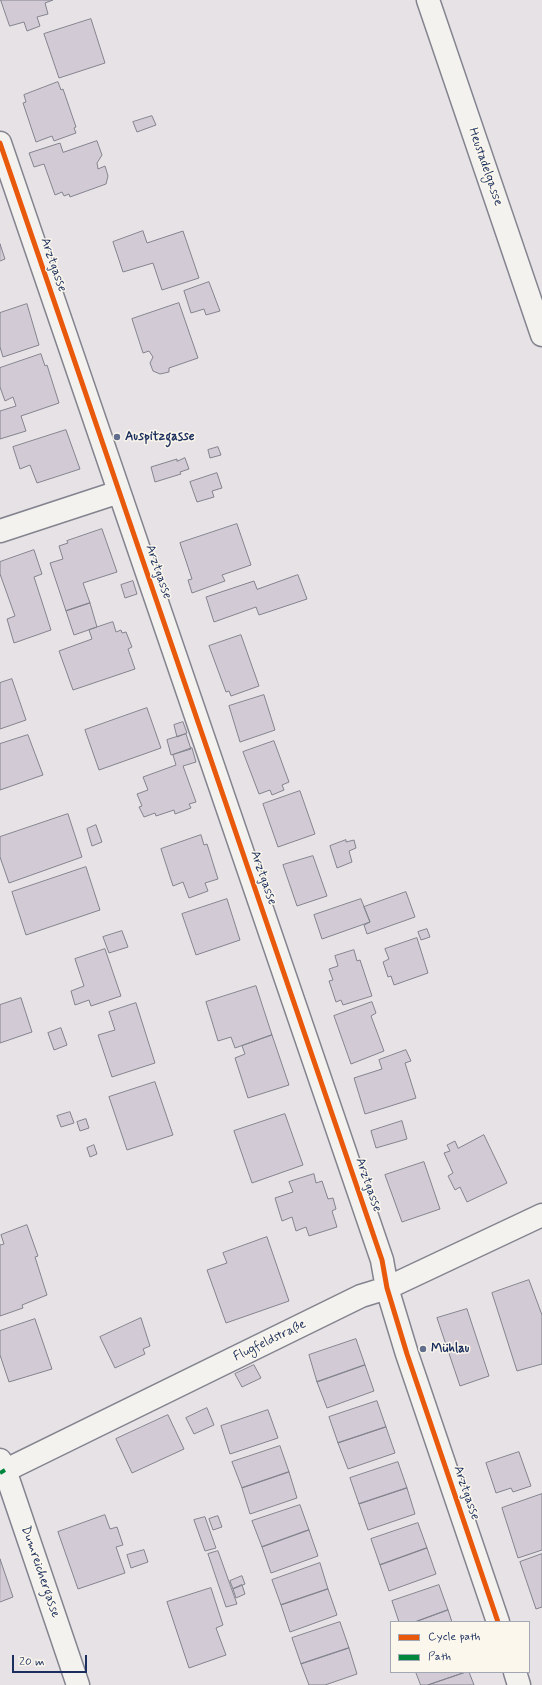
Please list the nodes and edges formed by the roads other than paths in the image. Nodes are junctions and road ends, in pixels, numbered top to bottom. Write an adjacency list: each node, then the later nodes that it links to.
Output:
1 (428, 0): 3 (street, Heustadelgasse)
2 (0, 143): 4 (street, Arztgasse)
3 (542, 335)
4 (119, 492): 5 (street); 7 (street, Arztgasse)
5 (0, 531)
6 (542, 1215): 7 (street, Flugfeldstraße)
7 (387, 1288): 8 (street, Flugfeldstraße); 9 (street, Arztgasse)
8 (2, 1468): 11 (street, Dumreichergasse)
9 (498, 1621)
10 (515, 1673): 12 (street)
11 (78, 1685)
12 (520, 1685)

